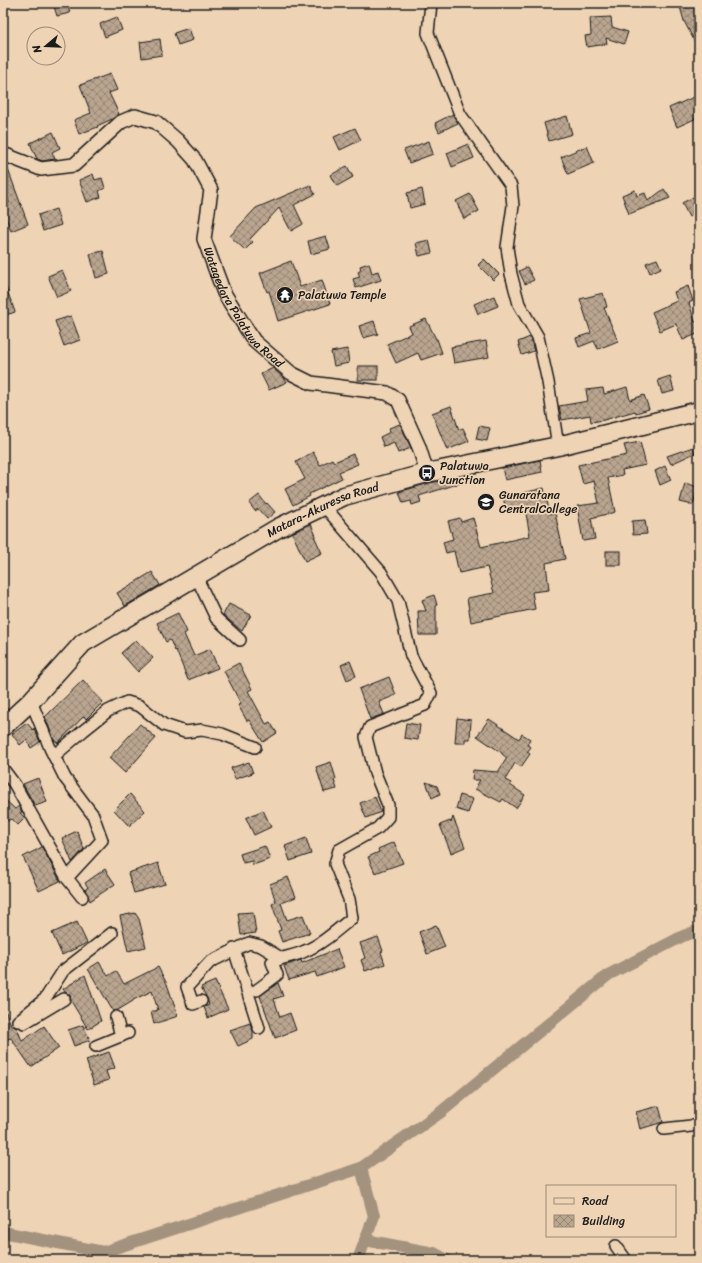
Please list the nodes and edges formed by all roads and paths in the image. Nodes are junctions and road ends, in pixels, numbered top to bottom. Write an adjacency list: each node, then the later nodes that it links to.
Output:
1 (431, 3): 4 (street)
2 (3, 154): 5 (street, Watagedara Palatuwa Road)
3 (699, 411): 4 (highway, Matara-Akuressa Road)
4 (558, 446): 5 (highway, Matara-Akuressa Road)
5 (427, 473): 6 (highway, Matara-Akuressa Road)
6 (324, 506): 7 (highway, Matara-Akuressa Road); 18 (street)
7 (196, 576): 8 (street); 9 (highway, Matara-Akuressa Road)
8 (240, 640)
9 (31, 701): 10 (highway, Matara-Akuressa Road); 12 (street)
10 (3, 727)
11 (255, 746): 12 (street)
12 (54, 756): 14 (street)
13 (3, 769): 14 (street)
14 (67, 878): 15 (street)
15 (82, 898)
16 (112, 933): 20 (street)
17 (234, 949): 18 (street); 21 (street); 23 (street)
18 (281, 958): 19 (street)
19 (258, 990)
20 (64, 999)
21 (201, 1002)
22 (116, 1018): 24 (street)
23 (259, 1028)
24 (96, 1046)
25 (699, 1123): 26 (street)
26 (664, 1129)
27 (616, 1246): 28 (street)
28 (626, 1260)

